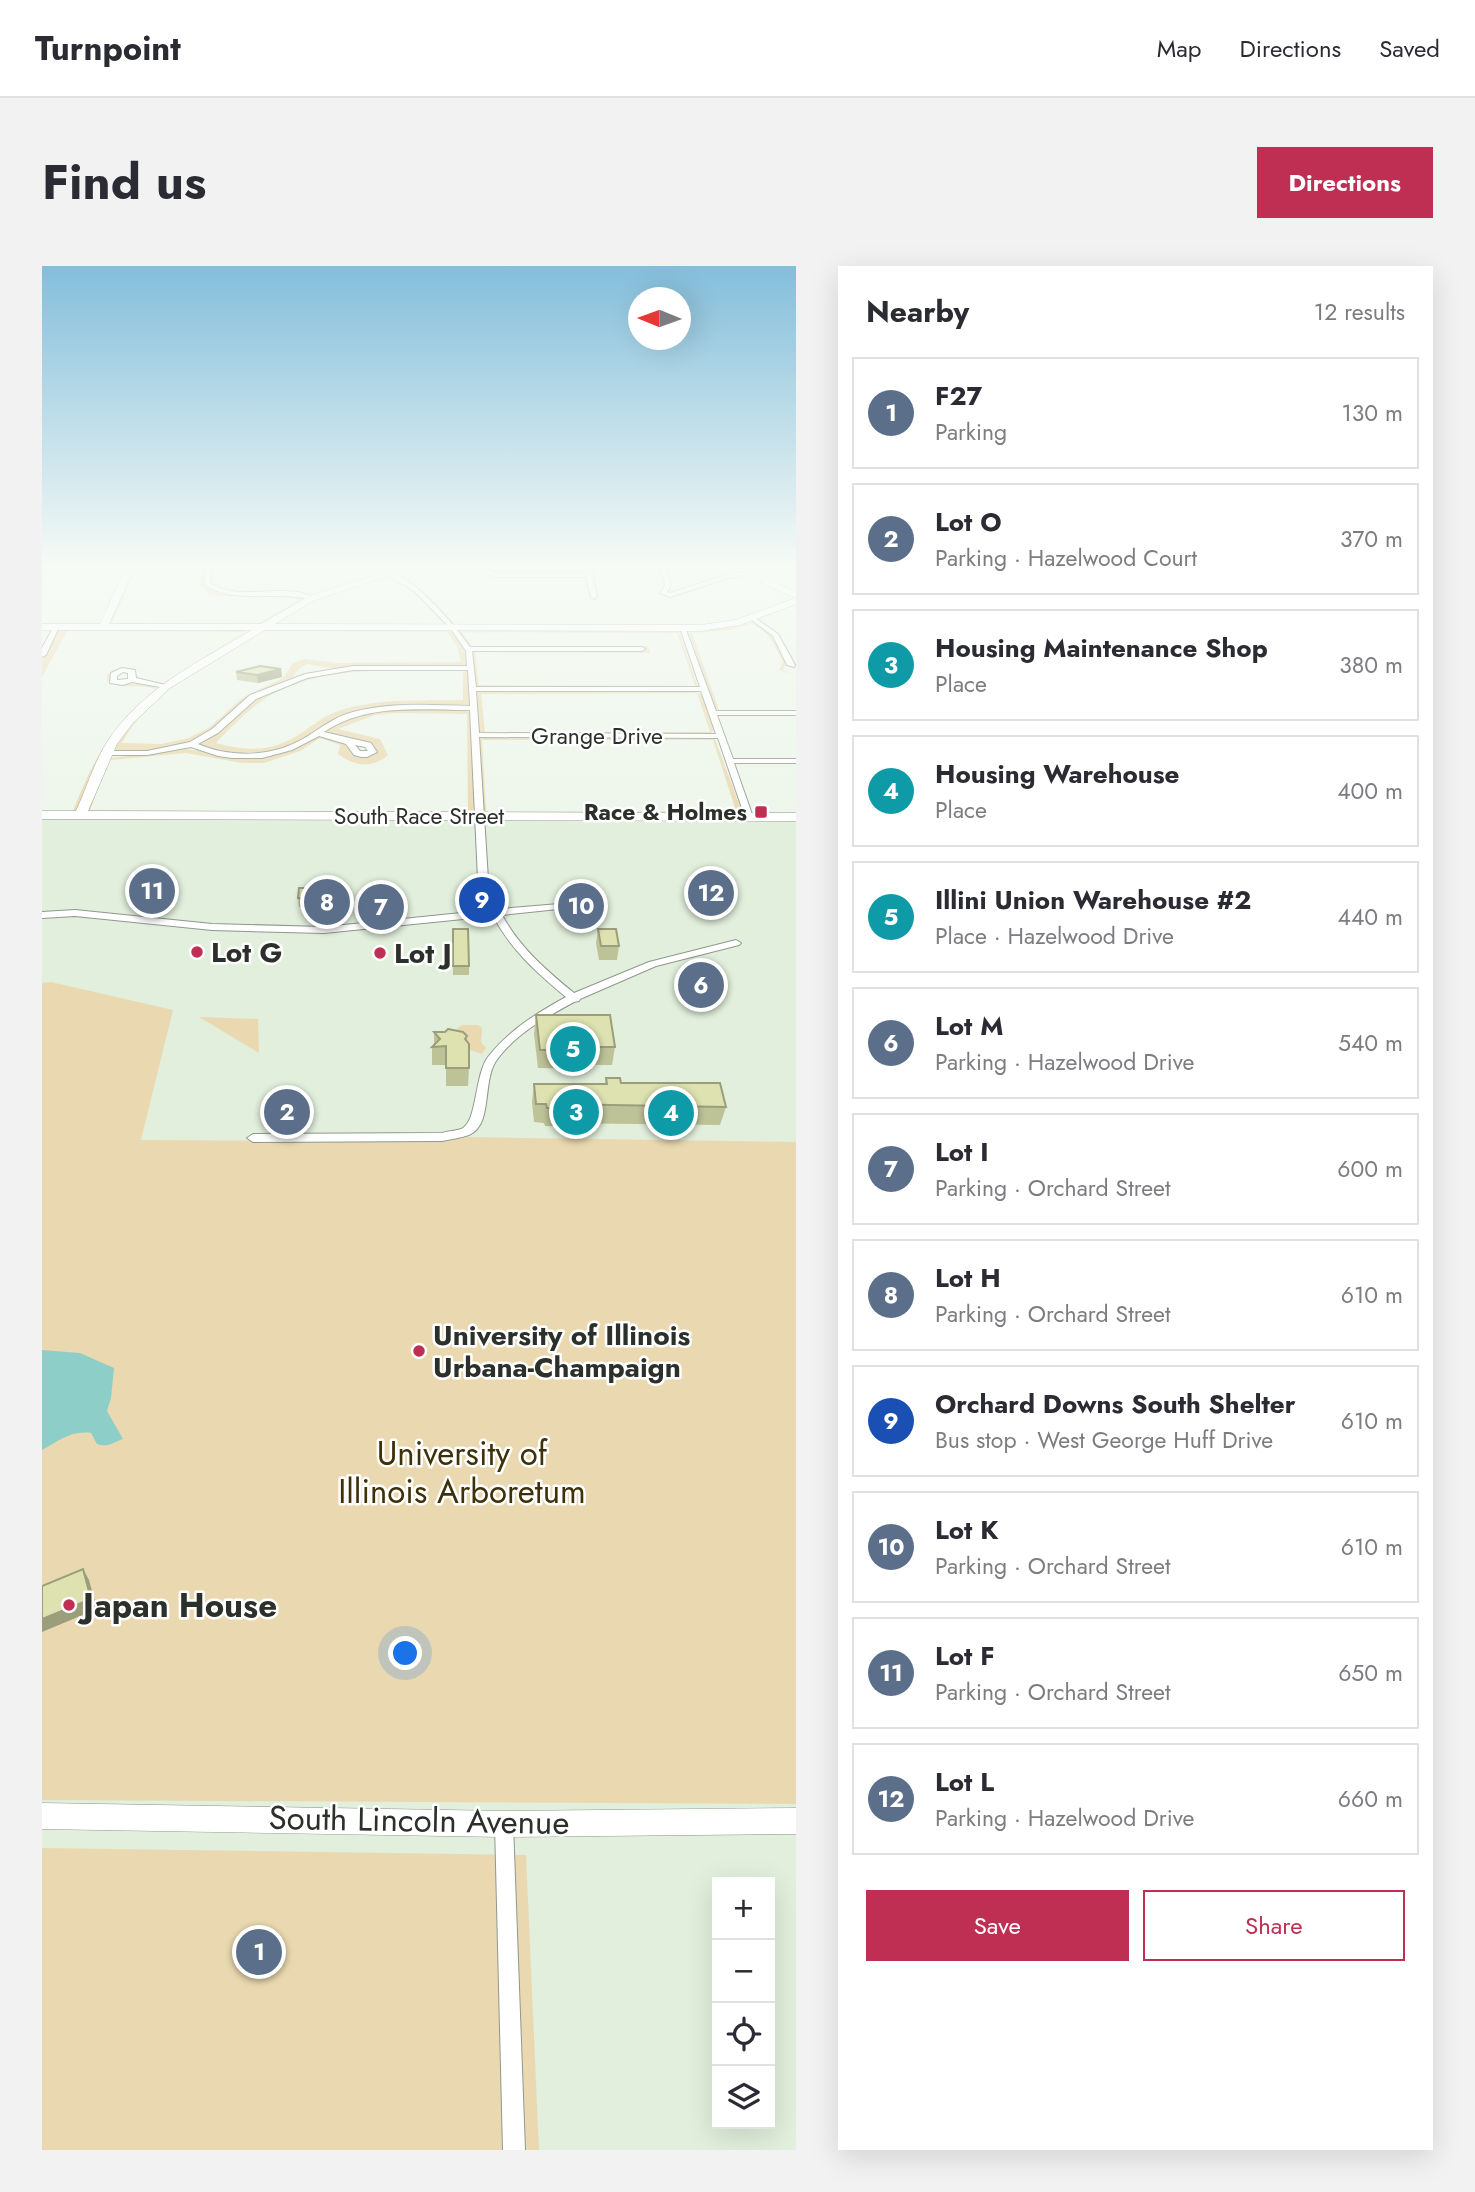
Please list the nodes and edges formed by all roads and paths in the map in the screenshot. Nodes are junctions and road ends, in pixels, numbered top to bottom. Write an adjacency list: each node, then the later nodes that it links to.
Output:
1 (214, 657): 6 (street)
2 (469, 657): 4 (street)
3 (693, 657): 8 (street)
4 (471, 668): 7 (street); 16 (street)
5 (132, 680): 6 (street)
6 (166, 686): 17 (street)
7 (472, 689): 8 (street); 9 (street)
8 (704, 689): 10 (street)
9 (473, 708): 12 (street); 13 (street)
10 (713, 713): 11 (street); 14 (street)
11 (796, 713)
12 (318, 733): 15 (street); 16 (street)
13 (474, 735): 14 (street, Grange Drive); 22 (street)
14 (720, 736): 18 (street)
15 (349, 742)
16 (192, 744): 17 (street)
17 (107, 753): 21 (street)
18 (729, 761): 19 (street); 23 (street)
19 (796, 761)
20 (42, 815): 21 (street, South Race Street)
21 (80, 815): 22 (street, South Race Street)
22 (479, 816): 23 (street, South Race Street); 26 (street)
23 (748, 817): 24 (street, South Race Street)
24 (796, 817)
25 (568, 905): 26 (street)
26 (495, 911): 27 (street); 29 (street)
27 (42, 915)
28 (736, 943): 29 (street)
29 (575, 999): 30 (street)
30 (253, 1138)
31 (42, 1816): 33 (street, South Lincoln Avenue)
32 (796, 1821): 33 (street, South Lincoln Avenue)
33 (504, 1824): 34 (street)
34 (514, 2150)

